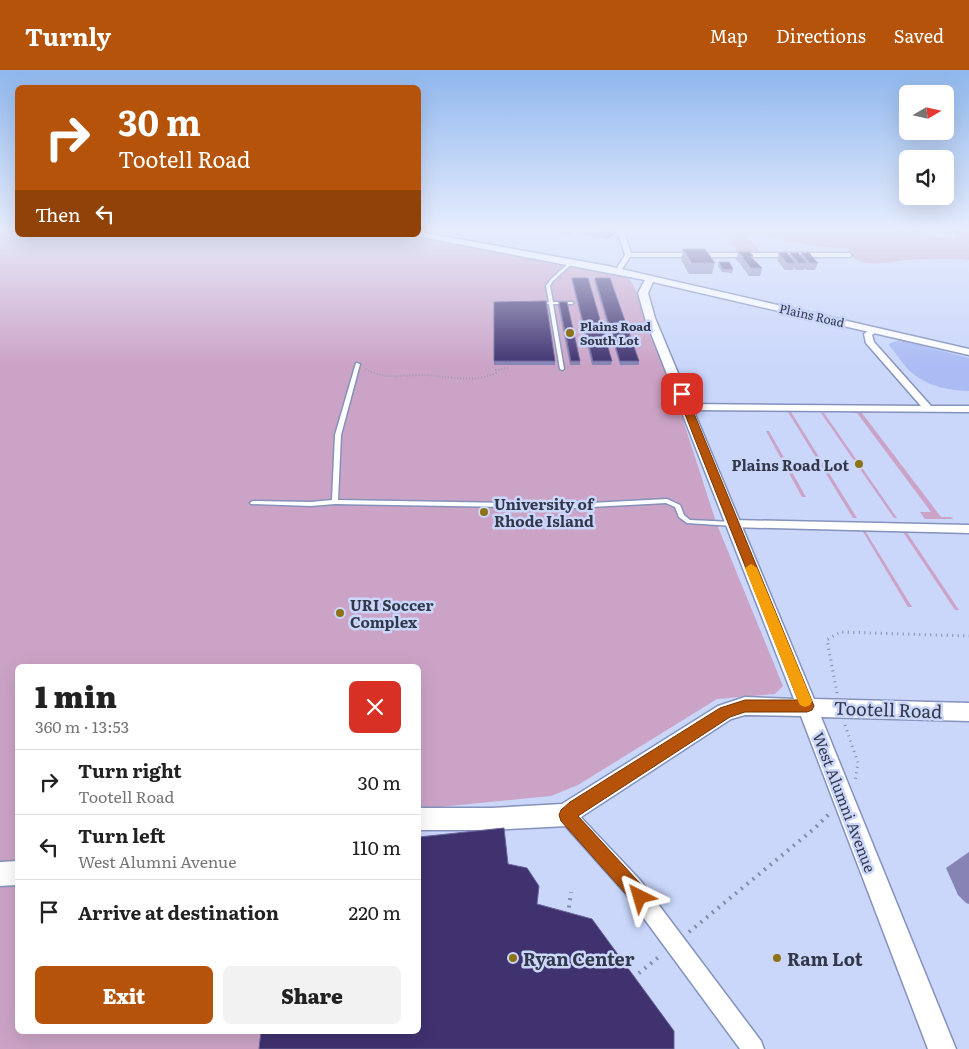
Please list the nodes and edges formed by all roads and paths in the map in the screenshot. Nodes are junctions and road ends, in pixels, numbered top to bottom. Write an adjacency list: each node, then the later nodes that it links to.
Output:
1 (558, 275): 5 (lane)
2 (633, 275): 3 (street, Plains Road)
3 (651, 279): 7 (street, Plains Road); 12 (street, West Alumni Avenue)
4 (544, 303): 5 (lane)
5 (551, 303): 6 (lane); 11 (lane)
6 (572, 303)
7 (875, 330): 8 (street, Plains Road); 13 (street)
8 (969, 352)
9 (358, 364): 10 (path); 15 (lane)
10 (508, 368)
11 (562, 368)
12 (687, 408): 13 (street); 17 (street, West Alumni Avenue)
13 (928, 408): 14 (street)
14 (969, 409)
15 (335, 502): 16 (lane); 17 (lane)
16 (253, 503)
17 (734, 524): 18 (street); 20 (street, West Alumni Avenue)
18 (969, 529)
19 (969, 636): 21 (path)
20 (807, 706): 21 (street, Tootell Road); 23 (street, West Alumni Avenue); 24 (street, Tootell Road)
21 (840, 707): 22 (street, Tootell Road); 23 (path)
22 (969, 712)
23 (844, 800): 30 (path); 33 (street, West Alumni Avenue)
24 (567, 815): 25 (street); 30 (street)
25 (421, 819)
26 (15, 873): 27 (street)
27 (0, 874)
28 (571, 892): 29 (path)
29 (567, 917)
30 (675, 943): 31 (path); 32 (street)
31 (632, 979)
32 (753, 1049)
33 (942, 1049)

